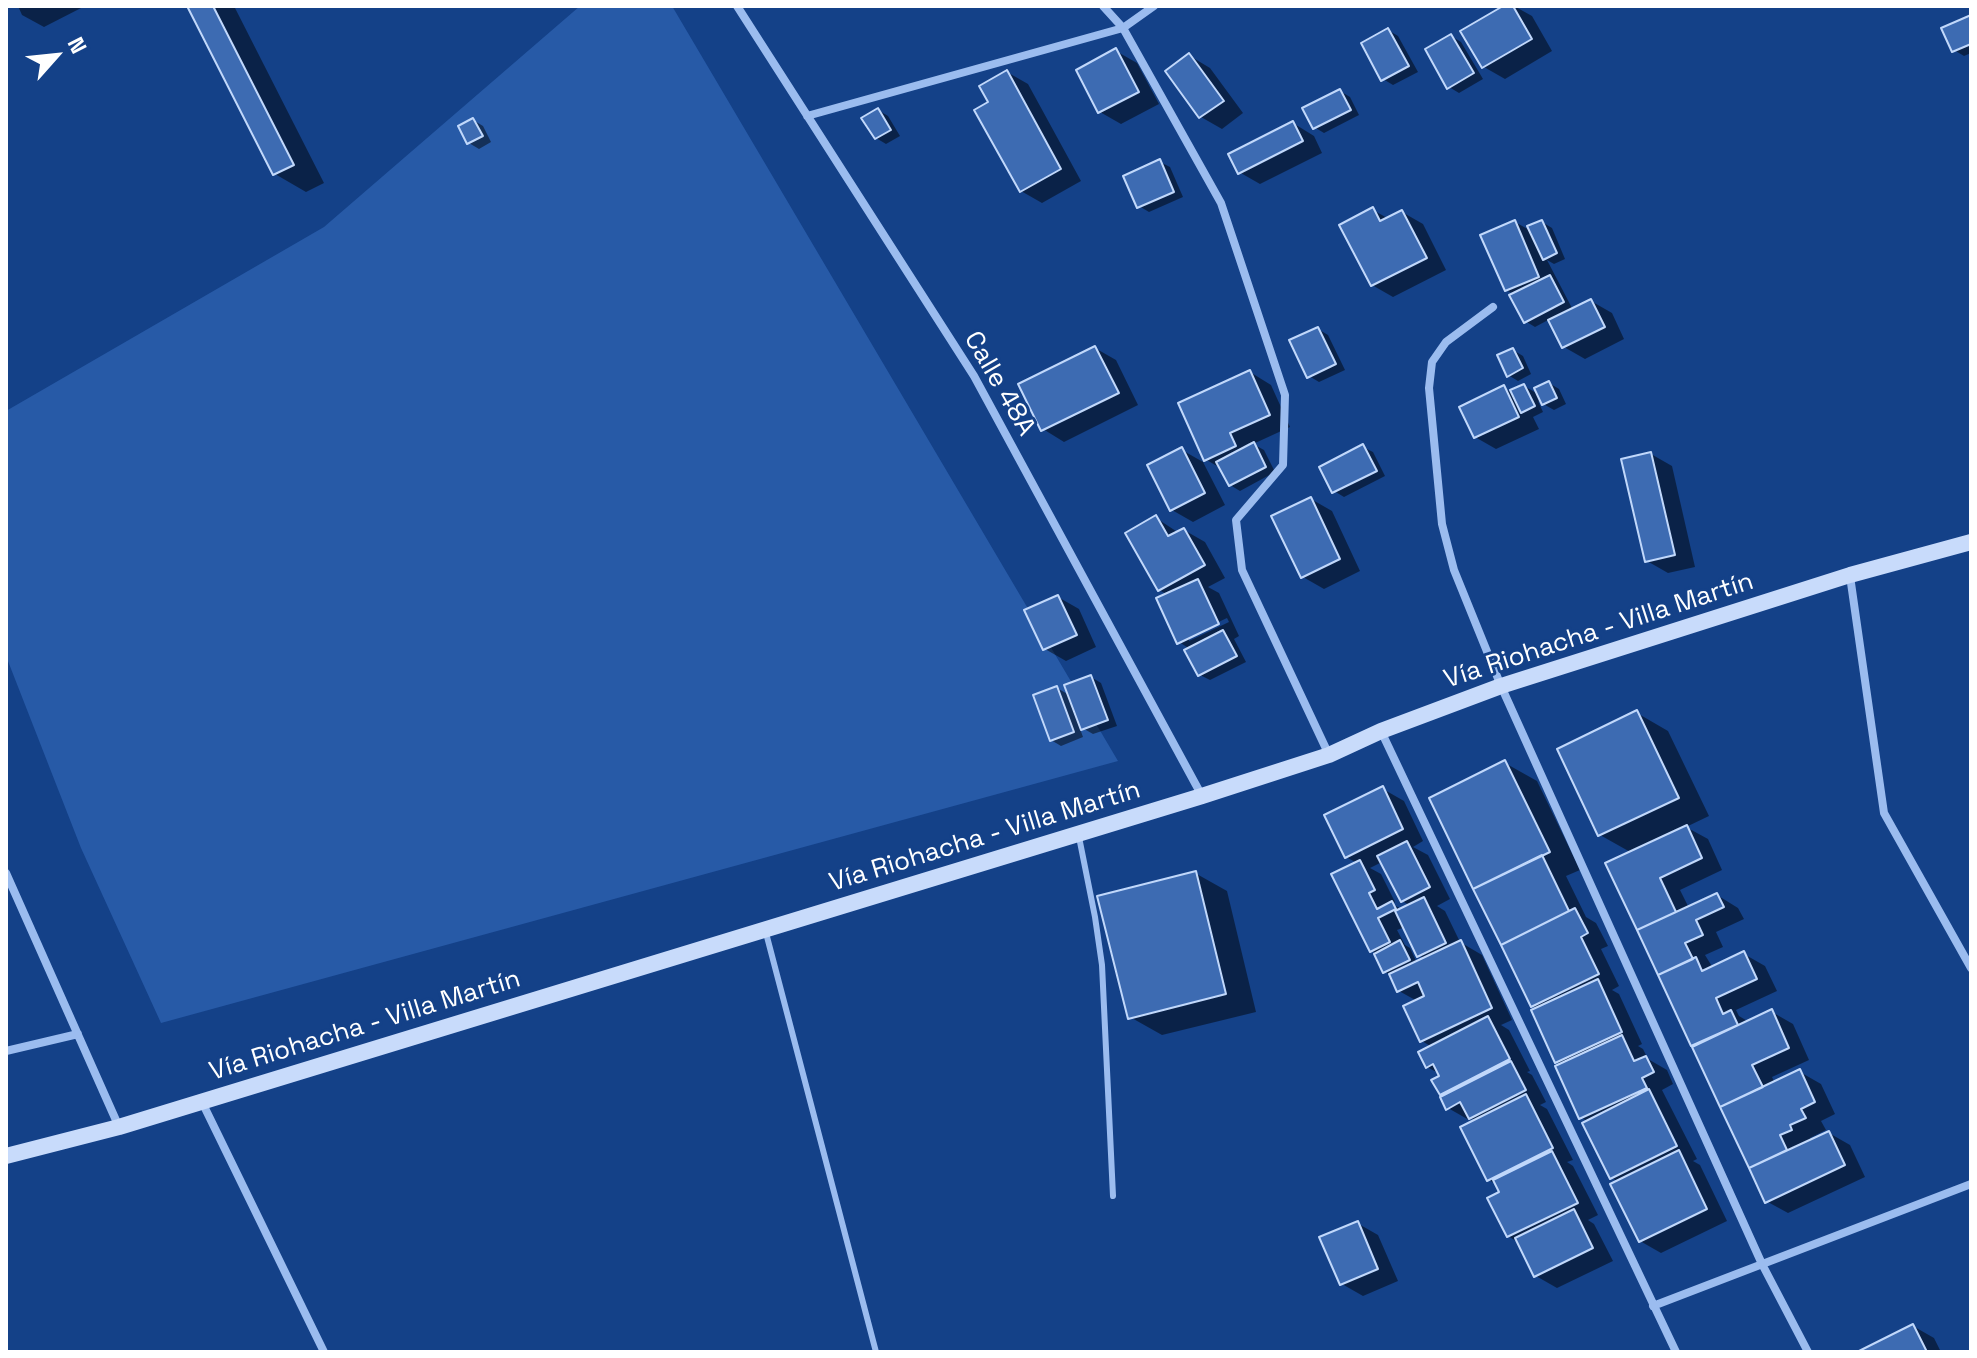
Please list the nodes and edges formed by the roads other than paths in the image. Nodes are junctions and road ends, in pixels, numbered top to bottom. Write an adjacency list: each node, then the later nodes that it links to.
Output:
1 (737, 6): 5 (street, Calle 48A)
2 (1103, 6): 4 (street)
3 (1154, 6): 4 (street)
4 (1123, 28): 5 (street); 11 (street)
5 (807, 116): 12 (street, Calle 48A)
6 (1493, 307): 9 (street)
7 (1971, 542): 8 (main road, Vía Riohacha - Villa Martín)
8 (1850, 575): 9 (main road, Vía Riohacha - Villa Martín); 16 (street)
9 (1501, 686): 10 (main road, Vía Riohacha - Villa Martín); 24 (street)
10 (1381, 731): 11 (main road, Vía Riohacha - Villa Martín); 25 (street)
11 (1329, 755): 12 (main road, Vía Riohacha - Villa Martín)
12 (1202, 796): 13 (main road, Vía Riohacha - Villa Martín)
13 (1078, 833): 15 (main road, Vía Riohacha - Villa Martín); 23 (lane)
14 (6, 873): 17 (street)
15 (765, 929): 19 (main road, Vía Riohacha - Villa Martín); 27 (lane)
16 (1971, 968)
17 (78, 1034): 18 (street); 20 (street)
18 (6, 1051)
19 (202, 1101): 20 (main road, Vía Riohacha - Villa Martín); 26 (street)
20 (119, 1127): 21 (main road, Vía Riohacha - Villa Martín)
21 (6, 1156)
22 (1971, 1184): 24 (street)
23 (1113, 1196)
24 (1762, 1264): 25 (street); 29 (street)
25 (1653, 1306): 28 (street)
26 (324, 1352)
27 (876, 1352)
28 (1676, 1352)
29 (1808, 1352)

